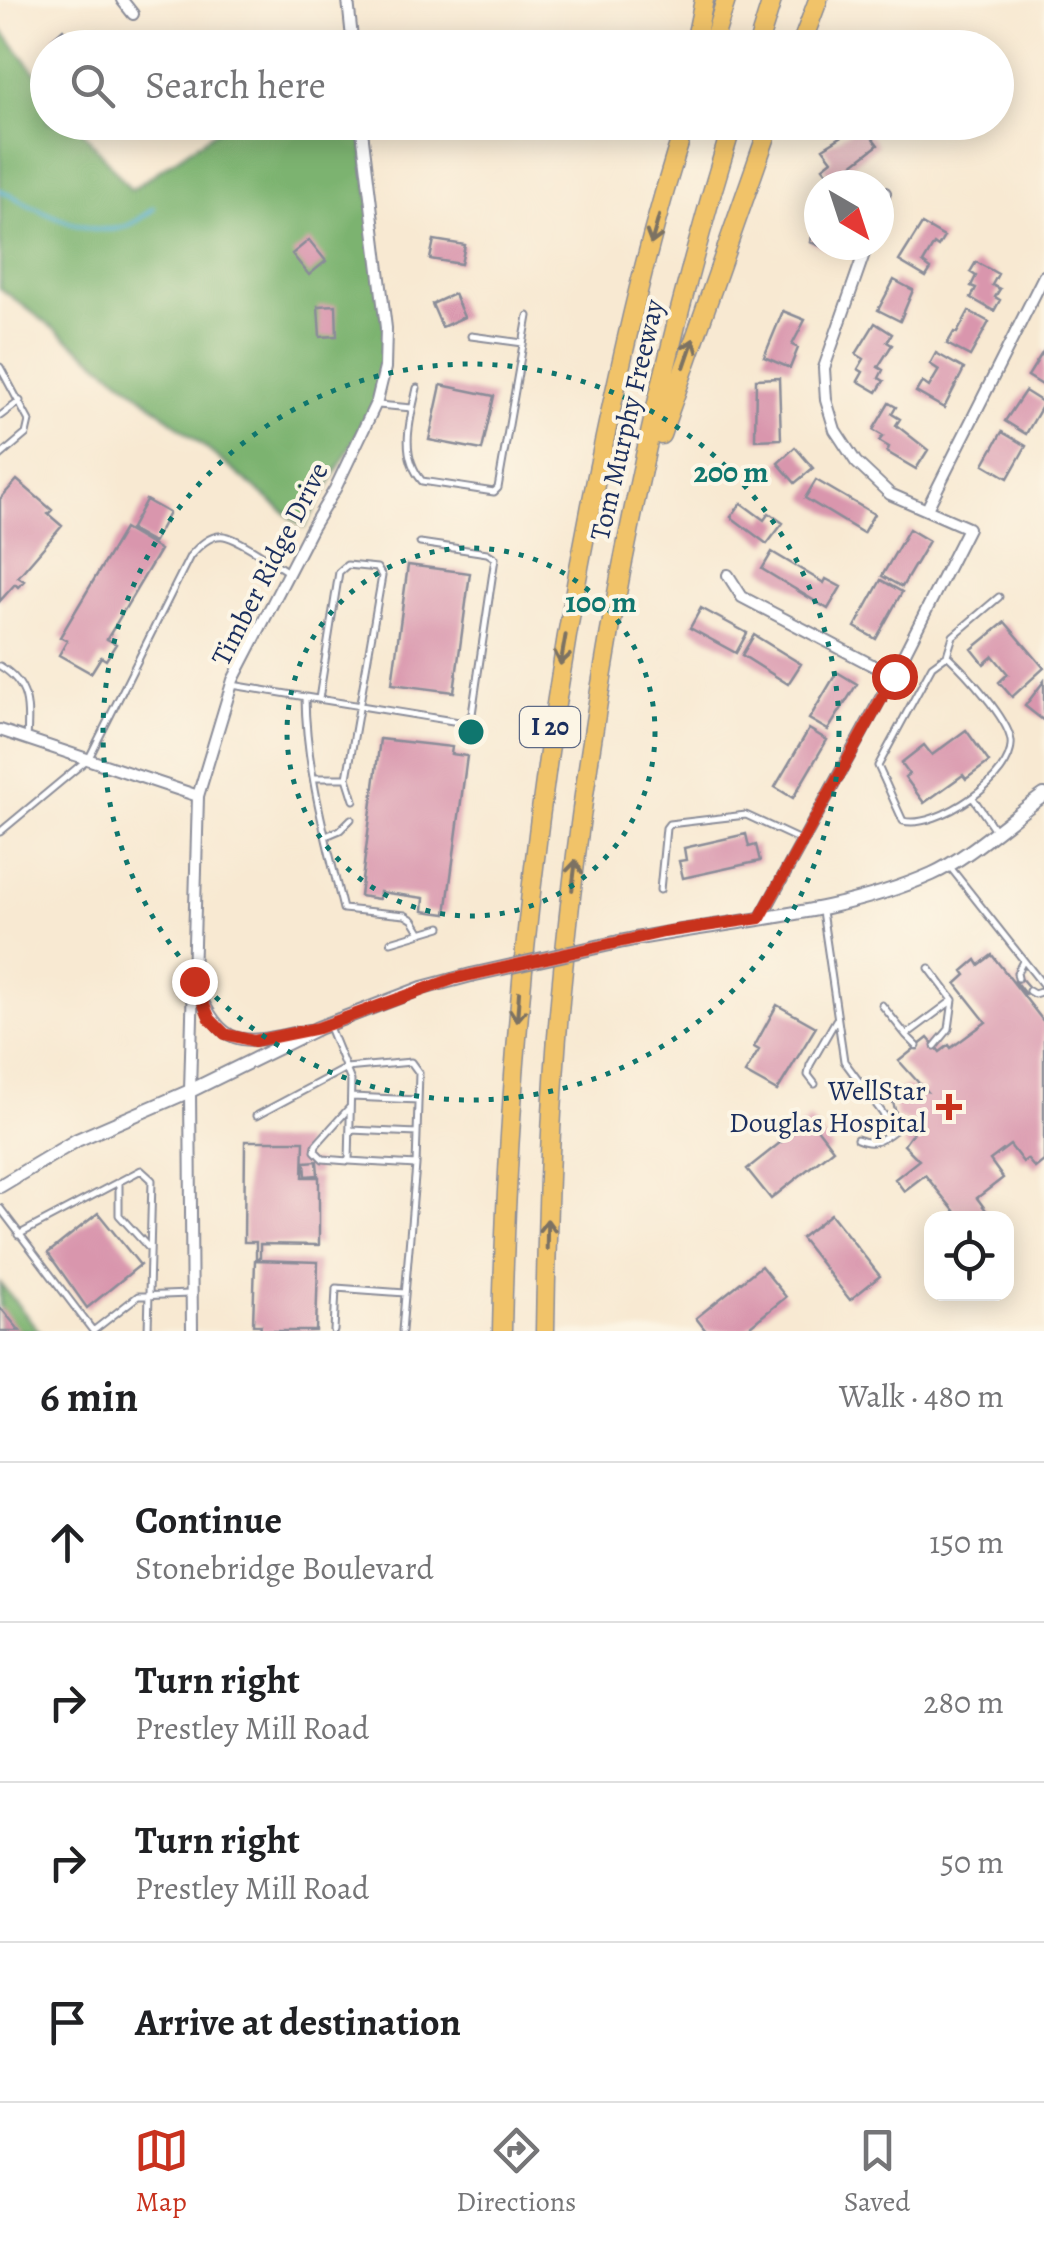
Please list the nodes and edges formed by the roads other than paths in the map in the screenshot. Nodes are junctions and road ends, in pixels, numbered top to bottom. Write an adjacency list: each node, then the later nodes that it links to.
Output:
1 (122, 0): 7 (street)
2 (348, 0): 8 (street)
3 (704, 0): 9 (highway)
4 (726, 0): 10 (highway)
5 (772, 0): 11 (highway)
6 (817, 2): 12 (highway)
7 (133, 14)
8 (351, 30)
9 (698, 30)
10 (717, 30)
11 (763, 30)
12 (807, 30)
13 (363, 140): 25 (street, Timber Ridge Drive)
14 (681, 140): 100 (highway, Tom Murphy Freeway / I 20, one-way to 100)
15 (728, 140): 30 (highway, Tom Murphy Freeway / I 20)
16 (765, 140): 30 (highway, one-way to 16)
17 (862, 260): 29 (street)
18 (1044, 276): 29 (street)
19 (528, 316): 21 (lane)
20 (471, 336): 21 (lane)
21 (524, 343): 26 (lane)
22 (0, 367): 24 (lane)
23 (418, 388): 26 (lane)
24 (20, 400): 27 (lane); 28 (lane)
25 (375, 405): 26 (lane); 32 (street, Timber Ridge Drive)
26 (413, 408)
27 (0, 416)
28 (0, 456)
29 (927, 510): 37 (street)
30 (634, 511): 101 (highway, Tom Murphy Freeway / I 20, one-way to 30)
31 (420, 543): 41 (lane)
32 (288, 572): 38 (street, Timber Ridge Drive); 44 (lane)
33 (728, 575): 37 (street)
34 (999, 598): 35 (lane)
35 (947, 655): 49 (lane); 49 (lane)
36 (0, 666): 43 (lane)
37 (894, 676): 55 (street)
38 (232, 685): 39 (lane); 48 (street, Timber Ridge Drive)
39 (305, 697): 40 (lane); 45 (lane)
40 (319, 699): 41 (lane); 41 (lane)
41 (360, 706): 46 (lane)
42 (0, 730): 43 (street)
43 (28, 739): 44 (street)
44 (90, 758): 48 (street); 53 (lane)
45 (314, 778): 46 (lane); 54 (lane)
46 (346, 778): 50 (lane)
47 (1044, 794): 52 (street)
48 (198, 796): 66 (street, Timber Ridge Drive)
49 (973, 798): 52 (lane)
50 (354, 800)
51 (352, 819): 54 (lane)
52 (995, 830): 56 (street)
53 (0, 832)
54 (326, 836): 61 (lane)
55 (803, 841): 57 (lane); 59 (street)
56 (949, 865): 58 (street); 63 (lane)
57 (660, 890)
58 (822, 908): 59 (street); 71 (lane)
59 (760, 918): 72 (street, bridge)
60 (441, 927): 61 (lane)
61 (421, 933): 62 (lane)
62 (391, 942)
63 (1023, 960): 65 (lane); 67 (lane)
64 (930, 968): 69 (lane)
65 (1018, 978)
66 (194, 981): 72 (street); 78 (street, Timber Ridge Drive)
67 (1044, 988): 68 (lane)
68 (1029, 991)
69 (953, 1000): 73 (lane); 75 (lane)
70 (882, 1005): 73 (lane)
71 (838, 1018): 77 (lane); 84 (lane)
72 (323, 1026): 76 (lane); 78 (street)
73 (906, 1035): 74 (lane)
74 (917, 1046)
75 (934, 1046)
76 (346, 1068): 79 (lane); 80 (lane); 81 (lane)
77 (815, 1084)
78 (190, 1091): 88 (street); 93 (street, Timber Ridge Drive)
79 (352, 1100): 80 (lane); 82 (lane); 85 (lane)
80 (418, 1100): 83 (lane)
81 (256, 1116)
82 (350, 1130): 83 (lane); 85 (lane)
83 (417, 1133): 86 (lane)
84 (857, 1139)
85 (349, 1161): 86 (lane)
86 (416, 1165): 94 (lane)
87 (119, 1182): 90 (lane); 91 (lane); 91 (lane)
88 (0, 1186)
89 (0, 1208): 90 (lane)
90 (18, 1235): 95 (lane)
91 (150, 1249): 92 (lane)
92 (149, 1293): 93 (lane); 95 (lane); 96 (lane)
93 (192, 1294): 97 (street, Timber Ridge Drive)
94 (405, 1294): 98 (lane); 99 (lane)
95 (93, 1331)
96 (148, 1331)
97 (192, 1331)
98 (334, 1331)
99 (402, 1331)
100 (502, 1331)
101 (544, 1331)

